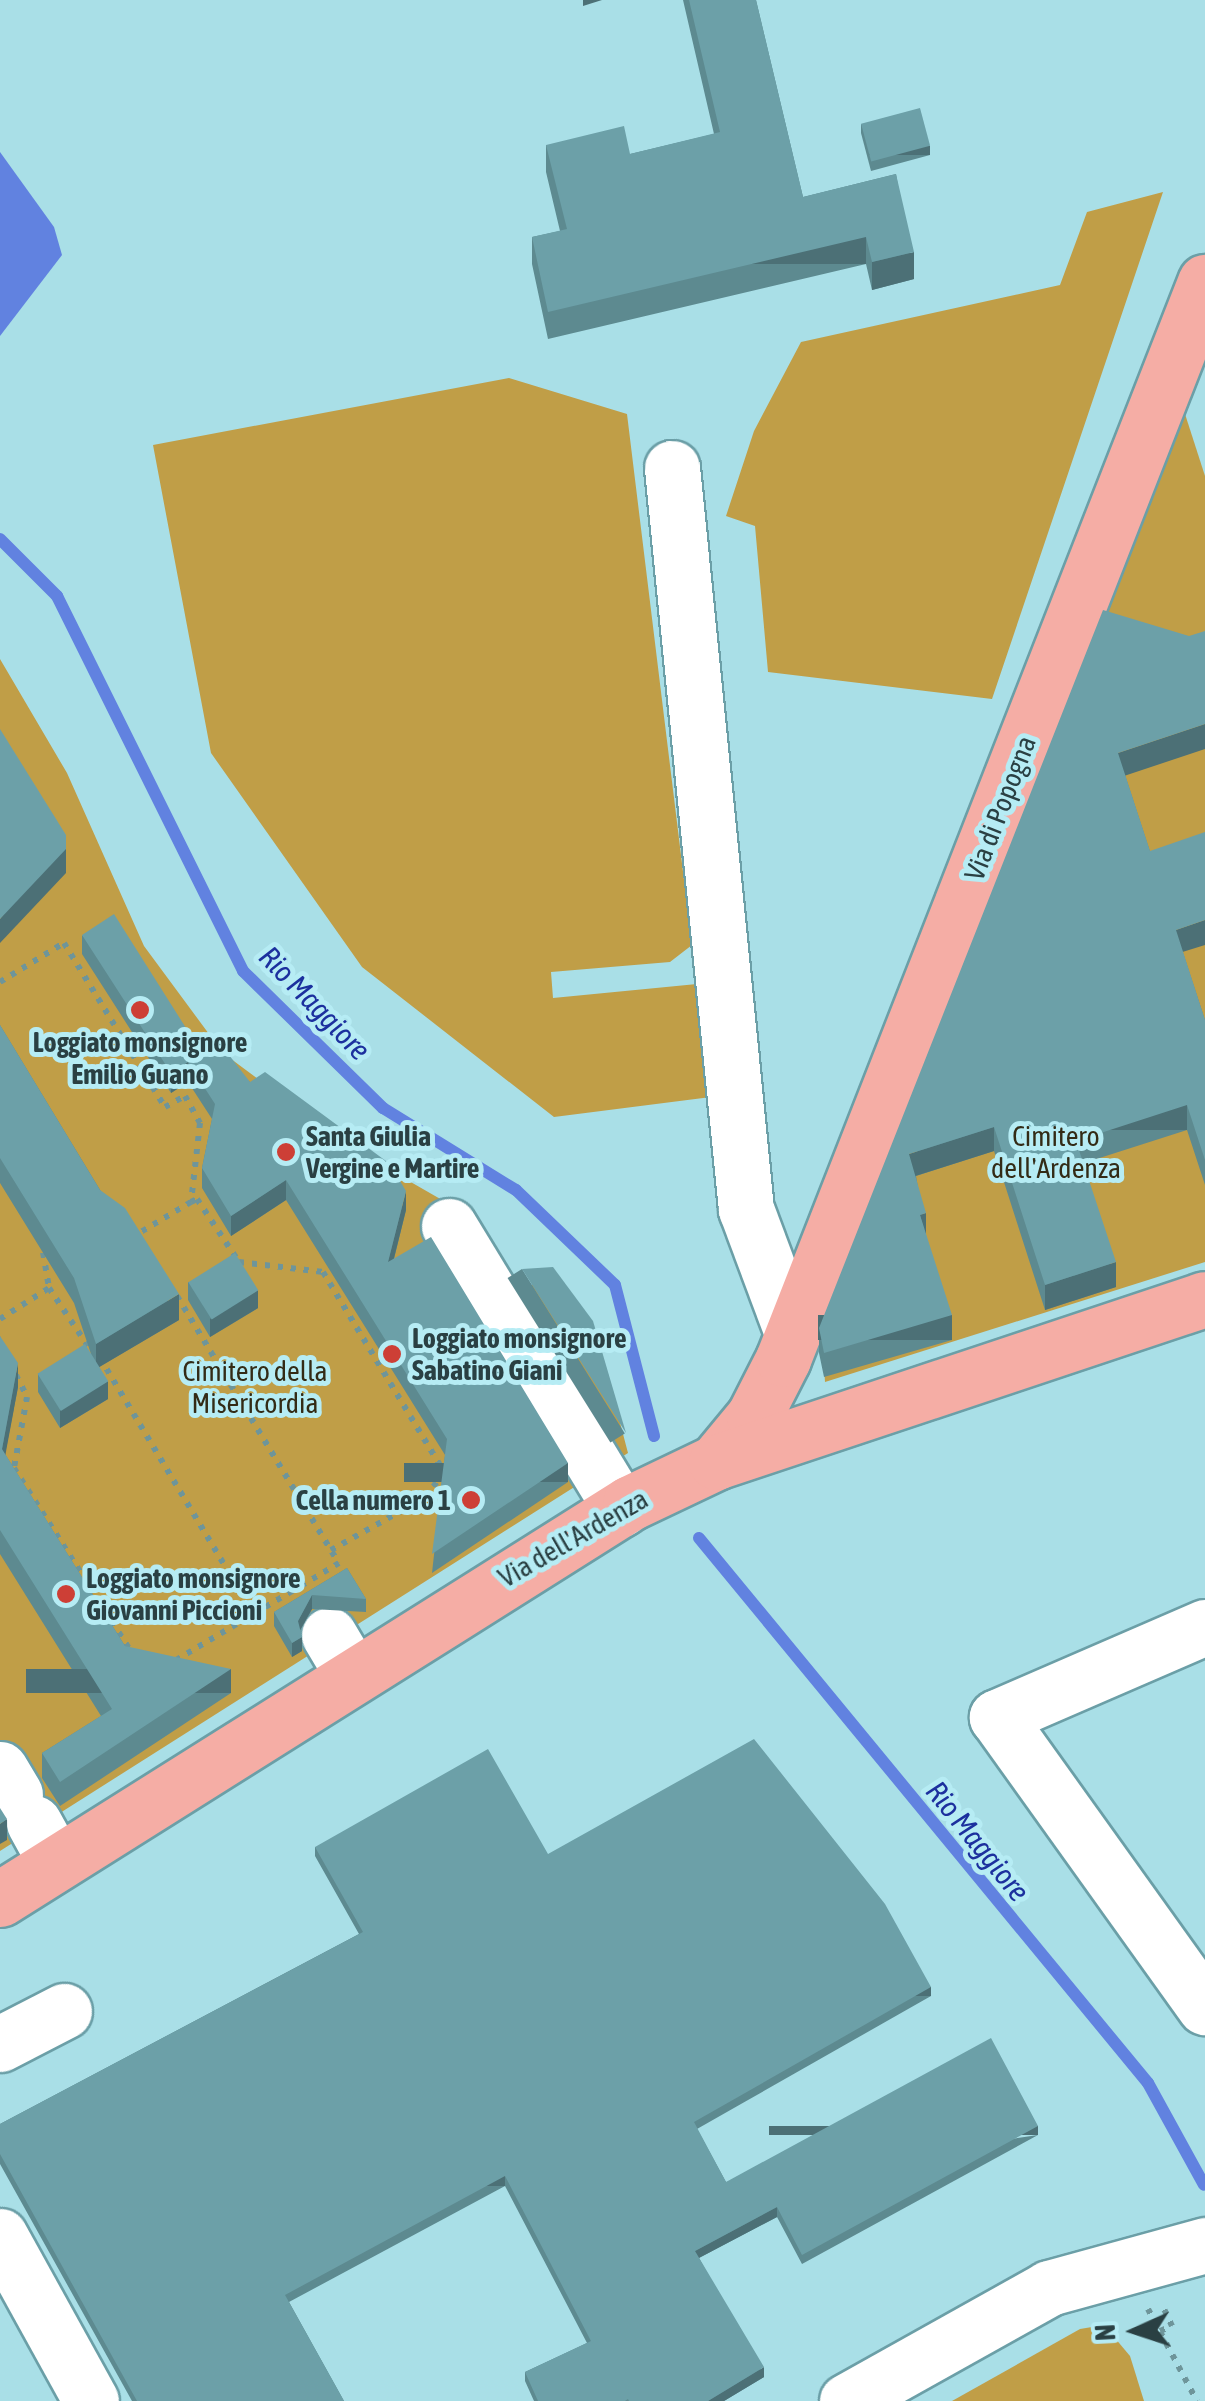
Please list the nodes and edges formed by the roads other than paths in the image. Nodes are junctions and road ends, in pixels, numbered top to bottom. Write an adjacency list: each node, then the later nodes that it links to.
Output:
1 (1205, 282): 5 (main road, Via di Popogna)
2 (672, 468): 5 (street)
3 (449, 1226): 7 (street)
4 (1205, 1299): 6 (main road, Via dell'Ardenza)
5 (792, 1333): 6 (main road, Via di Popogna)
6 (716, 1462): 7 (main road, Via dell'Ardenza)
7 (626, 1506): 9 (main road, Via dell'Ardenza)
8 (1205, 1626): 11 (street)
9 (26, 1812): 10 (main road, Via dell'Ardenza)
10 (0, 1899)
11 (1205, 2007)
12 (64, 2011): 13 (street)
13 (0, 2044)
14 (0, 2236): 16 (street)
15 (1205, 2244): 17 (street)
16 (91, 2401)
17 (847, 2401)

